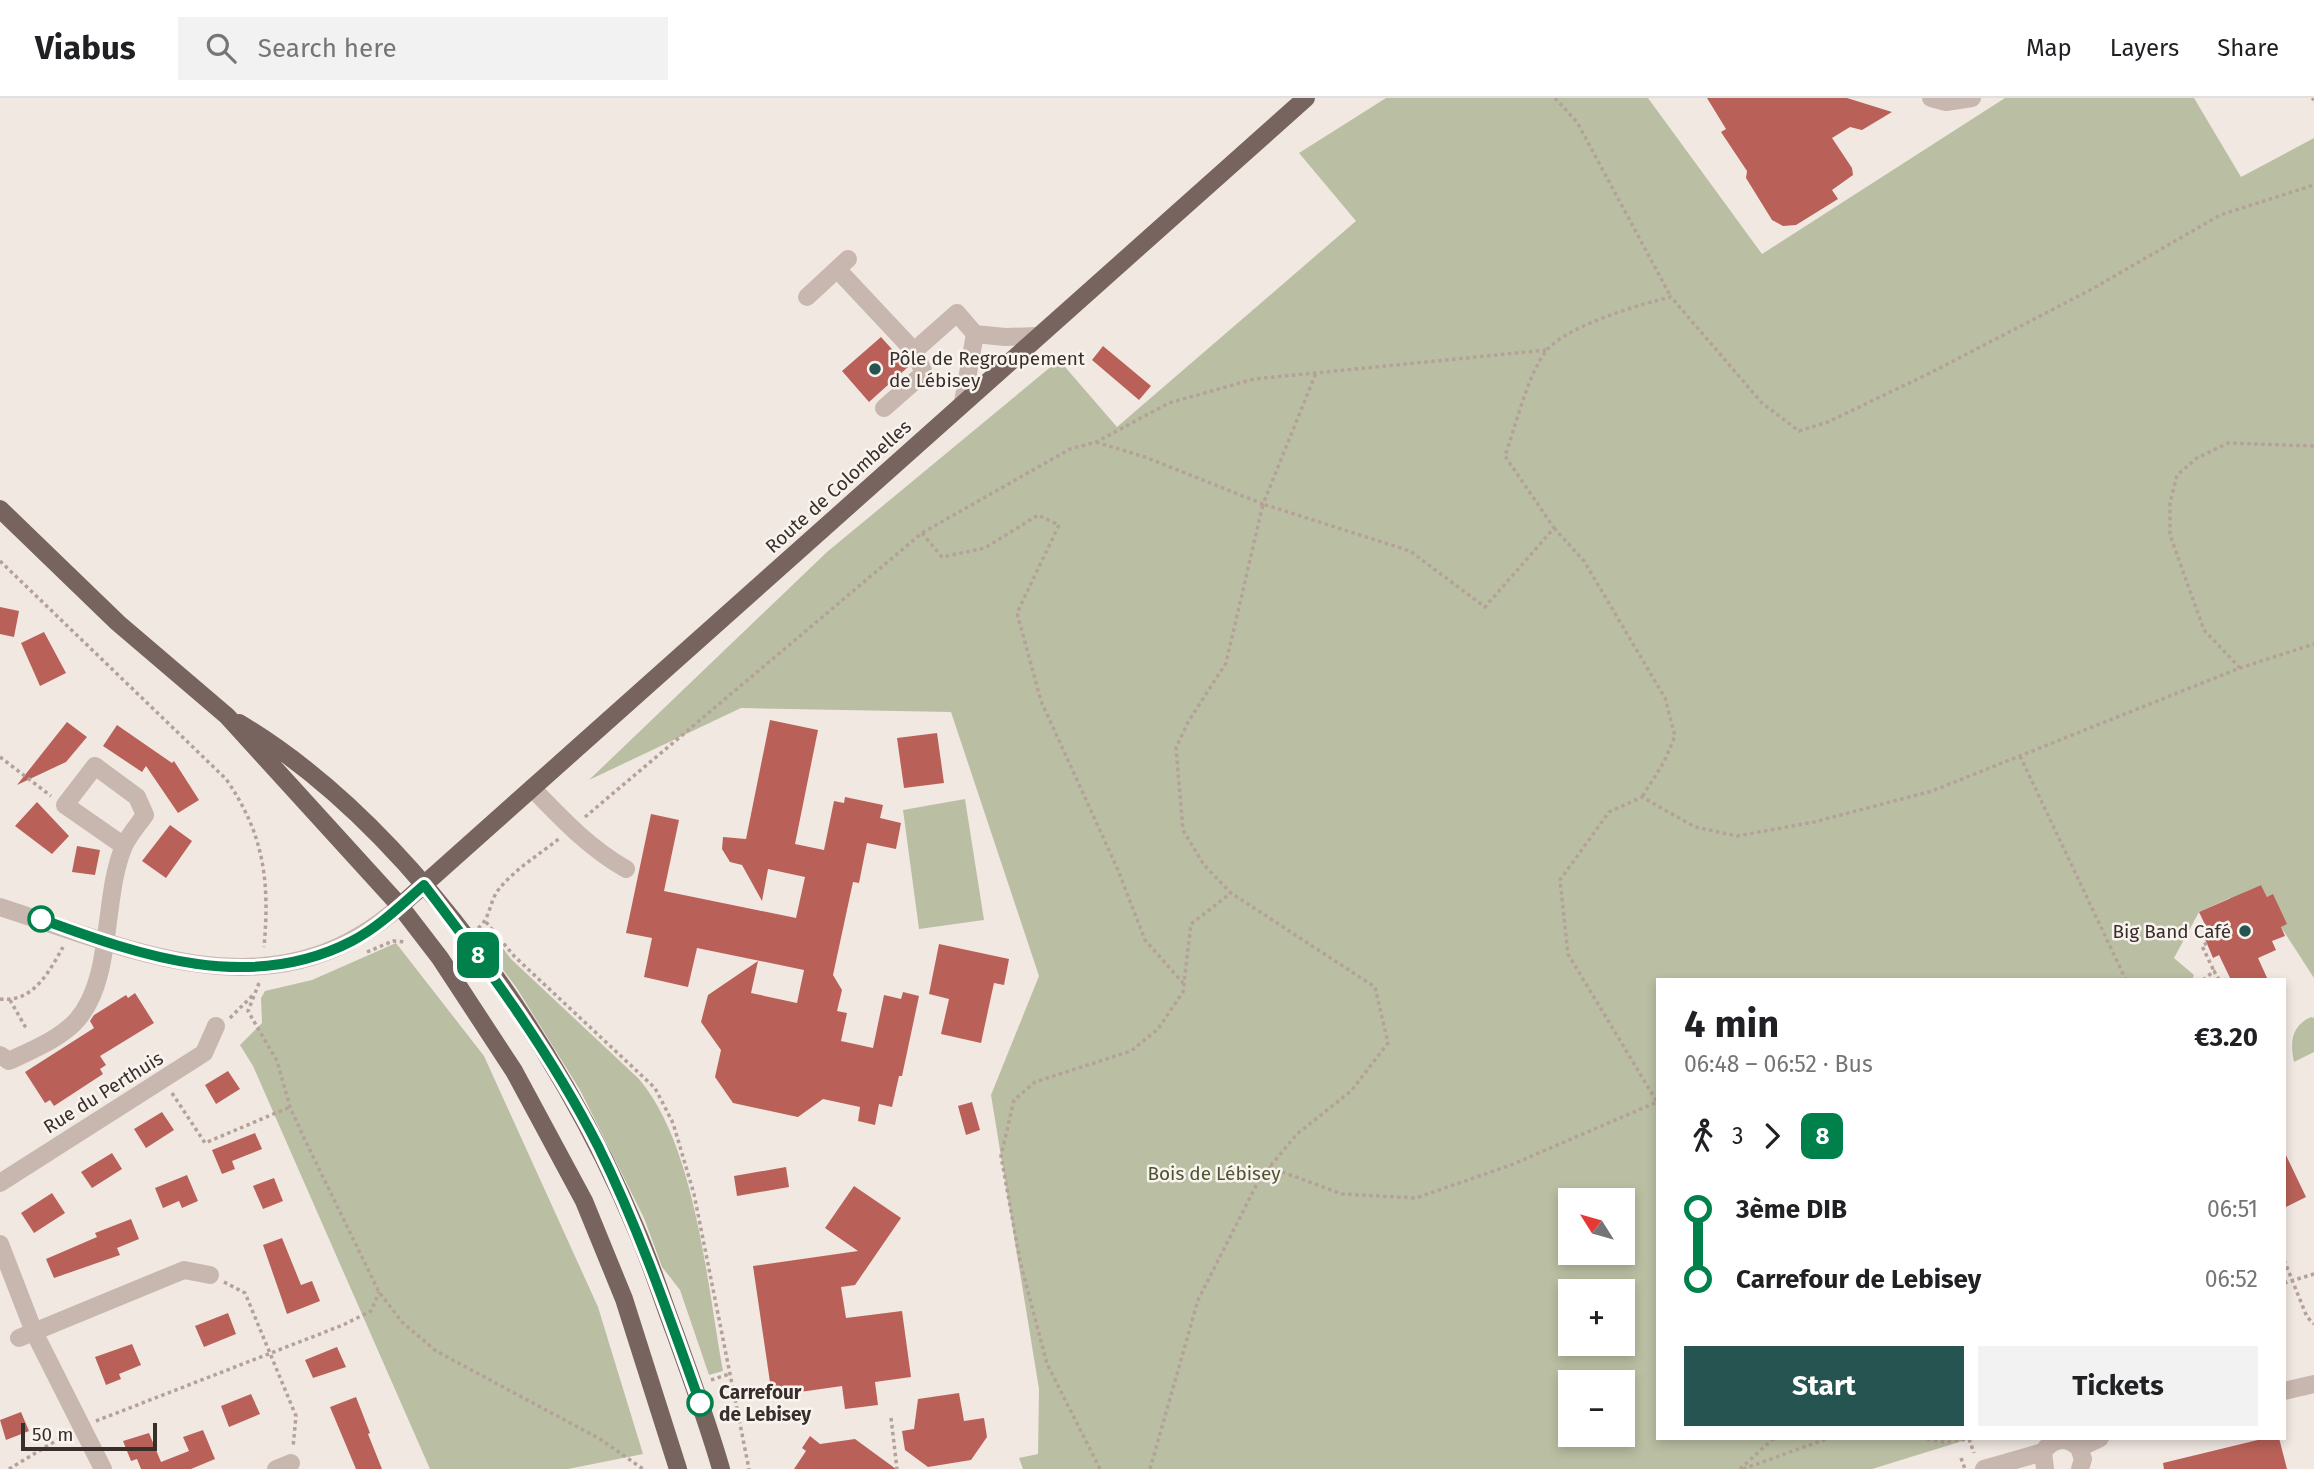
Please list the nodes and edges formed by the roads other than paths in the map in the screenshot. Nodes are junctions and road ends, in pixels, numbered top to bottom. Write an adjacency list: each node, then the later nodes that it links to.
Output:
1 (1306, 98): 6 (main road, Route de Colombelles)
2 (1972, 98): 3 (street)
3 (1939, 100)
4 (807, 297): 7 (street)
5 (975, 334): 6 (street); 7 (street); 8 (street)
6 (1038, 336): 8 (main road, Route de Colombelles)
7 (914, 351): 9 (street)
8 (963, 402): 12 (main road, Route de Colombelles)
9 (884, 408)
10 (0, 509): 11 (main road)
11 (227, 716): 15 (main road); 17 (main road)
12 (532, 788): 14 (street); 15 (main road, Route de Colombelles)
13 (124, 846): 13 (street); 18 (street)
14 (626, 869)
15 (424, 885): 17 (main road, Route de Colombelles); 32 (main road)
16 (0, 906): 18 (street)
17 (400, 906): 18 (street); 31 (main road)
18 (103, 941): 20 (street)
19 (216, 1026): 21 (street, Rue du Perthuis)
20 (0, 1055)
21 (0, 1183)
22 (0, 1244): 24 (street)
23 (210, 1275): 24 (street)
24 (27, 1335): 30 (street)
25 (2314, 1384): 26 (street)
26 (2286, 1391)
27 (2096, 1440): 28 (street)
28 (2079, 1448): 29 (street); 34 (street)
29 (2044, 1460): 33 (street)
30 (103, 1469)
31 (678, 1469)
32 (721, 1469)
33 (1984, 1469)
34 (2080, 1469)

